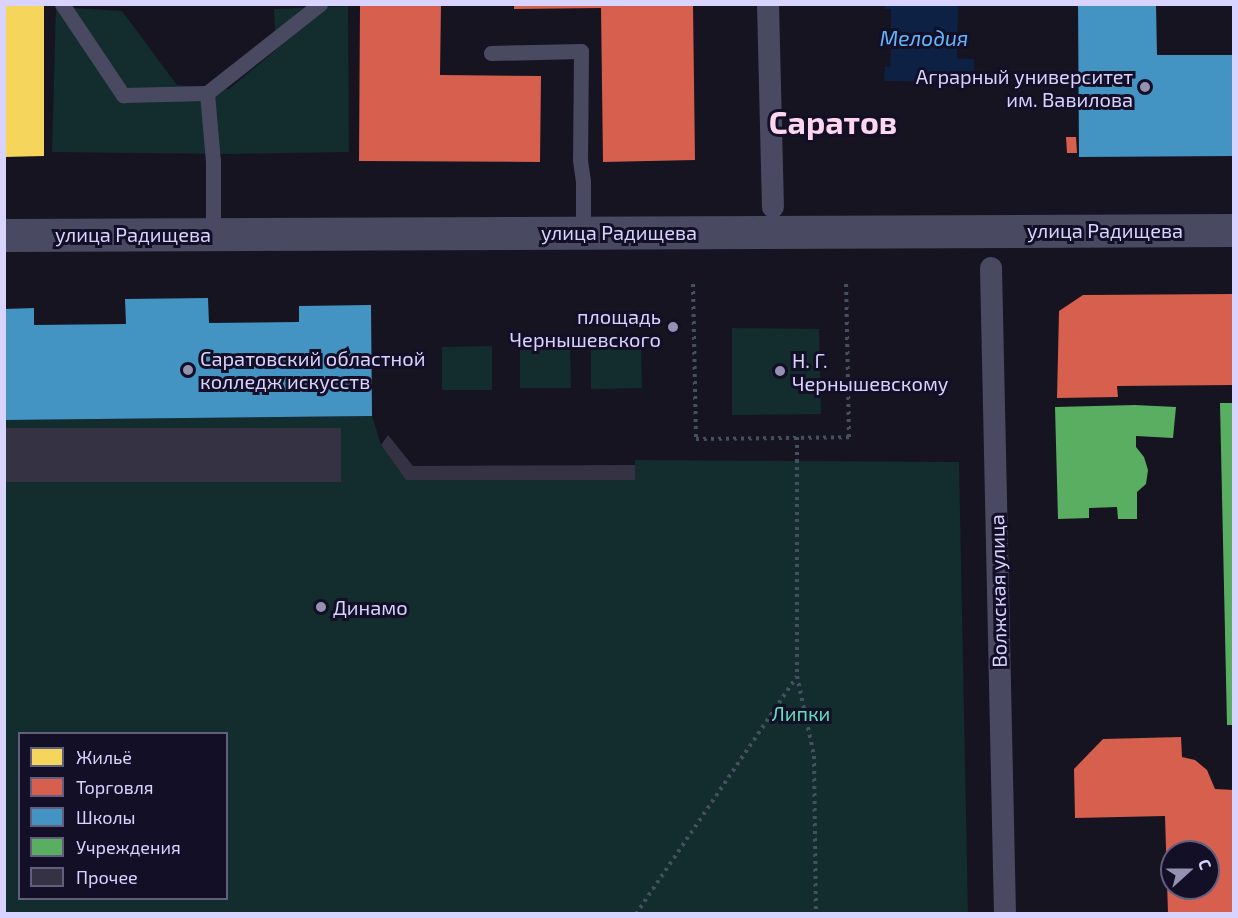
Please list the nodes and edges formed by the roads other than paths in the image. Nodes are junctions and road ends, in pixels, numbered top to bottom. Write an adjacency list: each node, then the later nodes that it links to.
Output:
1 (62, 4): 5 (lane)
2 (320, 4): 5 (lane)
3 (768, 4): 6 (street)
4 (491, 53): 8 (lane)
5 (207, 93): 9 (lane)
6 (773, 207)
7 (1233, 230): 8 (street, улица Радищева)
8 (583, 232): 9 (street, улица Радищева)
9 (213, 234): 10 (street, улица Радищева)
10 (4, 235)
11 (991, 268): 12 (street, Волжская улица)
12 (1005, 914)

